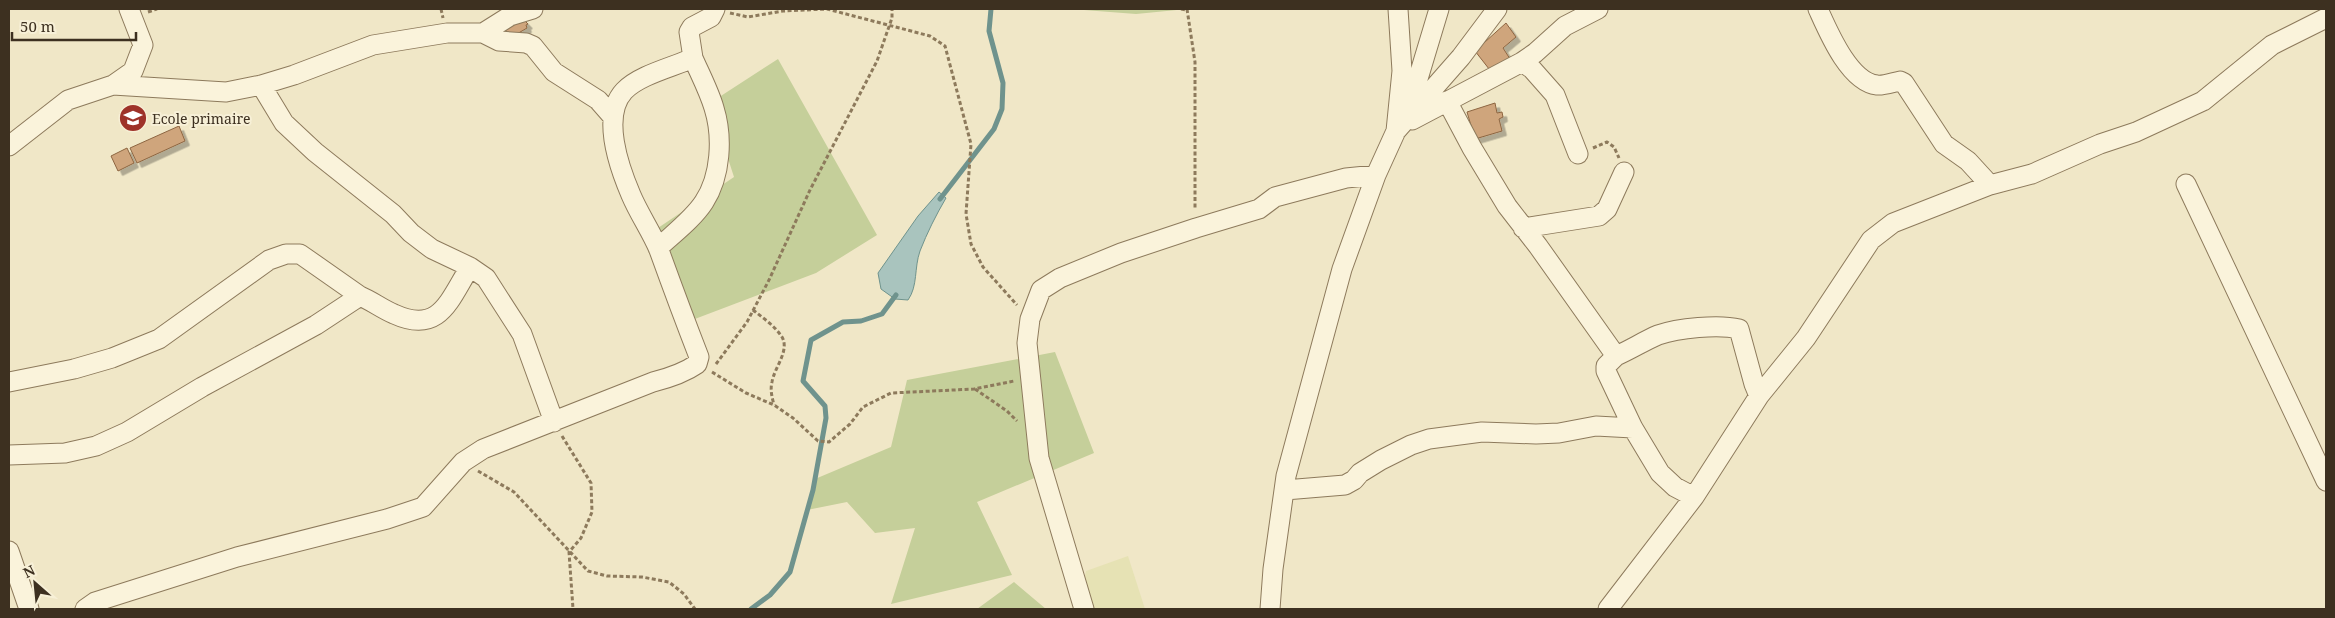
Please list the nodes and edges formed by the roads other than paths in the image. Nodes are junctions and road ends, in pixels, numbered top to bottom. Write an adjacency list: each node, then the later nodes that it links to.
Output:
1 (129, 9): 13 (street)
2 (533, 9): 10 (street)
3 (1398, 9): 17 (street)
4 (1439, 9): 17 (street)
5 (1497, 9): 17 (street)
6 (1598, 9): 12 (street)
7 (1818, 9): 23 (street)
8 (719, 10): 11 (street)
9 (2326, 18): 23 (street)
10 (483, 33): 14 (street); 16 (street)
11 (693, 58): 16 (street); 25 (street)
12 (1522, 62): 15 (street); 19 (street)
13 (112, 85): 14 (street); 18 (street)
14 (261, 85): 26 (street)
15 (1447, 101): 17 (street); 24 (street)
16 (612, 116): 25 (street)
17 (1401, 124): 21 (street)
18 (9, 146)
19 (1578, 154)
20 (1624, 172): 24 (street)
21 (1376, 175): 35 (street); 40 (street)
22 (2186, 184): 34 (street)
23 (1990, 186): 30 (street)
24 (1523, 228): 28 (street)
25 (658, 248): 31 (street)
26 (470, 267): 27 (street); 31 (street)
27 (360, 296): 29 (street); 33 (street)
28 (1616, 356): 30 (street); 32 (street)
29 (9, 382)
30 (1759, 396): 36 (street)
31 (554, 422): 39 (street)
32 (1633, 428): 35 (street); 36 (street)
33 (9, 455)
34 (2326, 481)
35 (1286, 490): 41 (street)
36 (1694, 497): 42 (street)
37 (9, 551): 38 (street)
38 (29, 609)
39 (85, 609)
40 (1084, 609)
41 (1270, 609)
42 (1608, 609)

